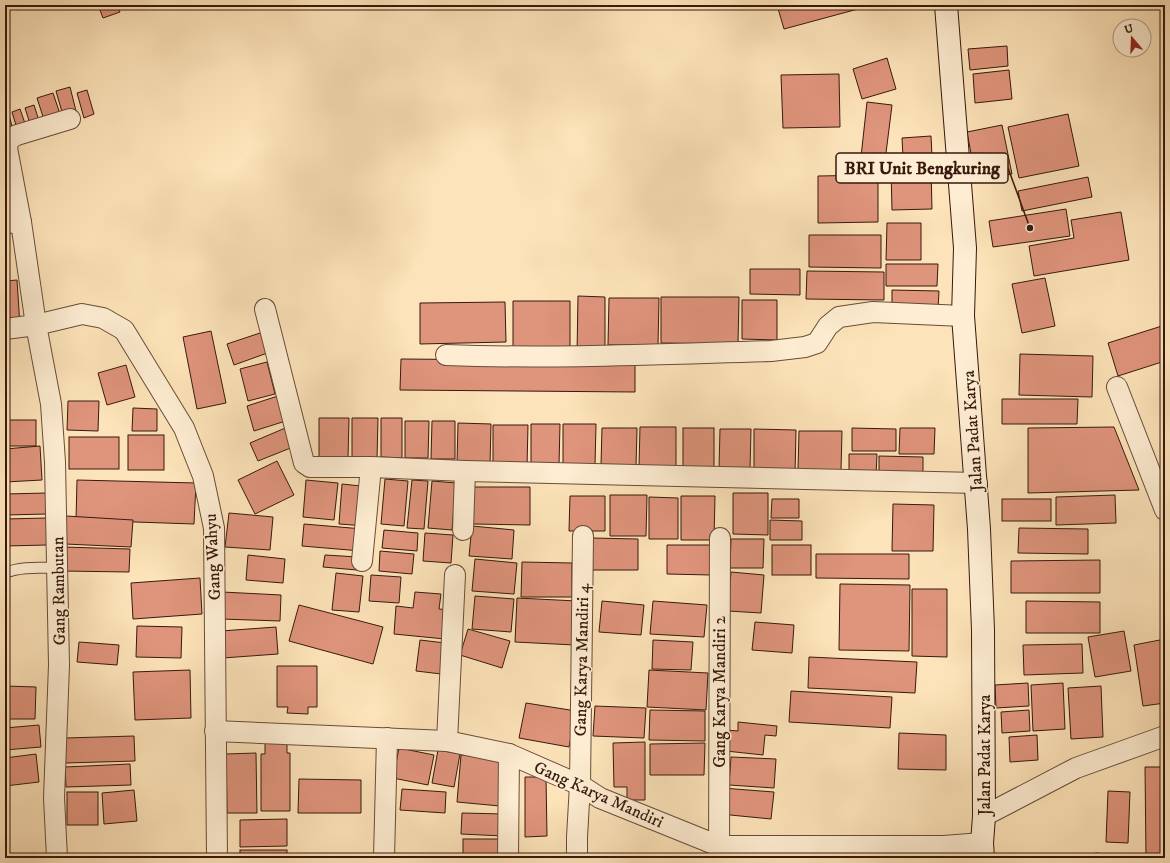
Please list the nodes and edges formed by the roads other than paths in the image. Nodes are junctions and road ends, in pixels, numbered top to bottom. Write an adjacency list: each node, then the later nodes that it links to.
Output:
1 (946, 5): 5 (main road, Jalan Padat Karya)
2 (70, 118): 3 (street, Gang Rambutan)
3 (13, 223): 6 (street, Gang Rambutan)
4 (265, 309): 10 (street)
5 (963, 316): 8 (street); 12 (main road, Jalan Padat Karya)
6 (36, 325): 7 (street, Gang Wahyu); 18 (street, Gang Rambutan); 21 (street, Gang Wahyu)
7 (5, 330)
8 (446, 355)
9 (1117, 387): 13 (street)
10 (371, 467): 11 (street); 17 (street)
11 (465, 471): 12 (street); 14 (street)
12 (976, 484): 27 (main road, Jalan Padat Karya)
13 (1165, 510)
14 (463, 530)
15 (583, 536): 26 (street, Gang Karya Mandiri 4)
16 (720, 538): 29 (street, Gang Karya Mandiri 2)
17 (362, 561)
18 (57, 568): 19 (lane); 30 (street, Gang Rambutan)
19 (5, 572)
20 (455, 575): 24 (street)
21 (215, 732): 23 (street, Gang Karya Mandiri); 31 (street, Gang Wahyu)
22 (1165, 736): 27 (street)
23 (387, 738): 24 (street, Gang Karya Mandiri); 32 (street)
24 (447, 741): 25 (street, Gang Karya Mandiri)
25 (509, 754): 26 (street, Gang Karya Mandiri); 33 (street)
26 (580, 785): 29 (street, Gang Karya Mandiri); 34 (street, Gang Karya Mandiri 4)
27 (984, 816): 28 (main road, Jalan Padat Karya)
28 (982, 850): 29 (street, Gang Karya Mandiri)
29 (719, 852)
30 (57, 858)
31 (217, 858)
32 (384, 858)
33 (508, 858)
34 (577, 858)

